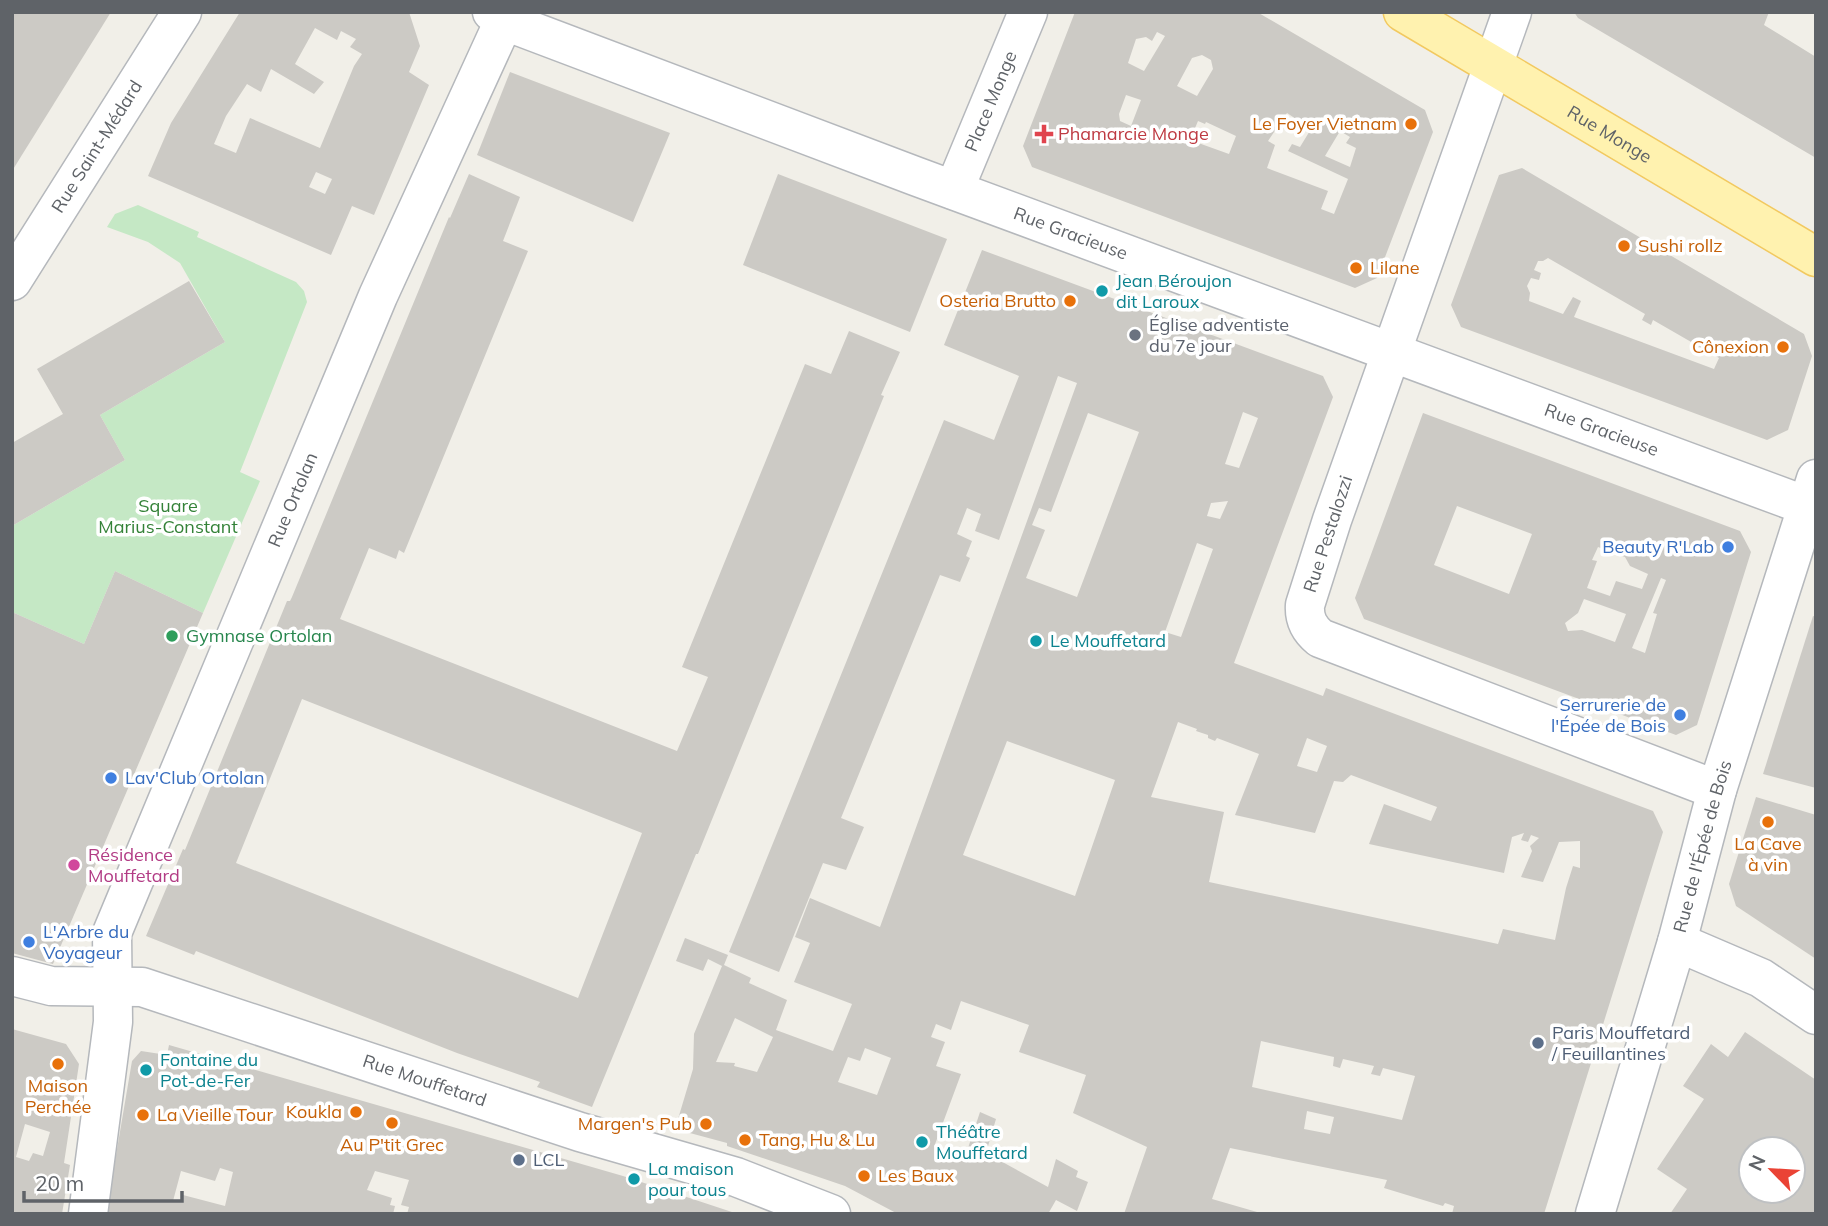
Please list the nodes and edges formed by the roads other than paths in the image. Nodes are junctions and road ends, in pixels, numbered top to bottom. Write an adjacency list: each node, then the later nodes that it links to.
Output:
1 (182, 12): 9 (street, Rue Saint-Médard)
2 (1028, 12): 7 (street, Place Monge)
3 (1403, 12): 6 (main road, Rue Monge)
4 (1512, 12): 6 (street, Rue Pestalozzi)
5 (501, 15): 7 (street, Rue Gracieuse); 15 (street, Rue Ortolan)
6 (1492, 65): 8 (main road, Rue Monge); 10 (street, Rue Pestalozzi)
7 (954, 190): 10 (street, Rue Gracieuse)
8 (1816, 257)
9 (12, 281)
10 (1392, 352): 11 (street, Rue Gracieuse); 12 (street, Rue Pestalozzi)
11 (1811, 493): 12 (street, Rue de l'Épée de Bois)
12 (1717, 790): 13 (street, Rue de l'Épée de Bois)
13 (1677, 942): 16 (street); 19 (street, Rue de l'Épée de Bois)
14 (12, 976): 15 (street, Rue Mouffetard)
15 (113, 987): 17 (street, Rue Ortolan); 18 (street, Rue Mouffetard)
16 (1816, 1015)
17 (88, 1214)
18 (831, 1214)
19 (1595, 1214)

